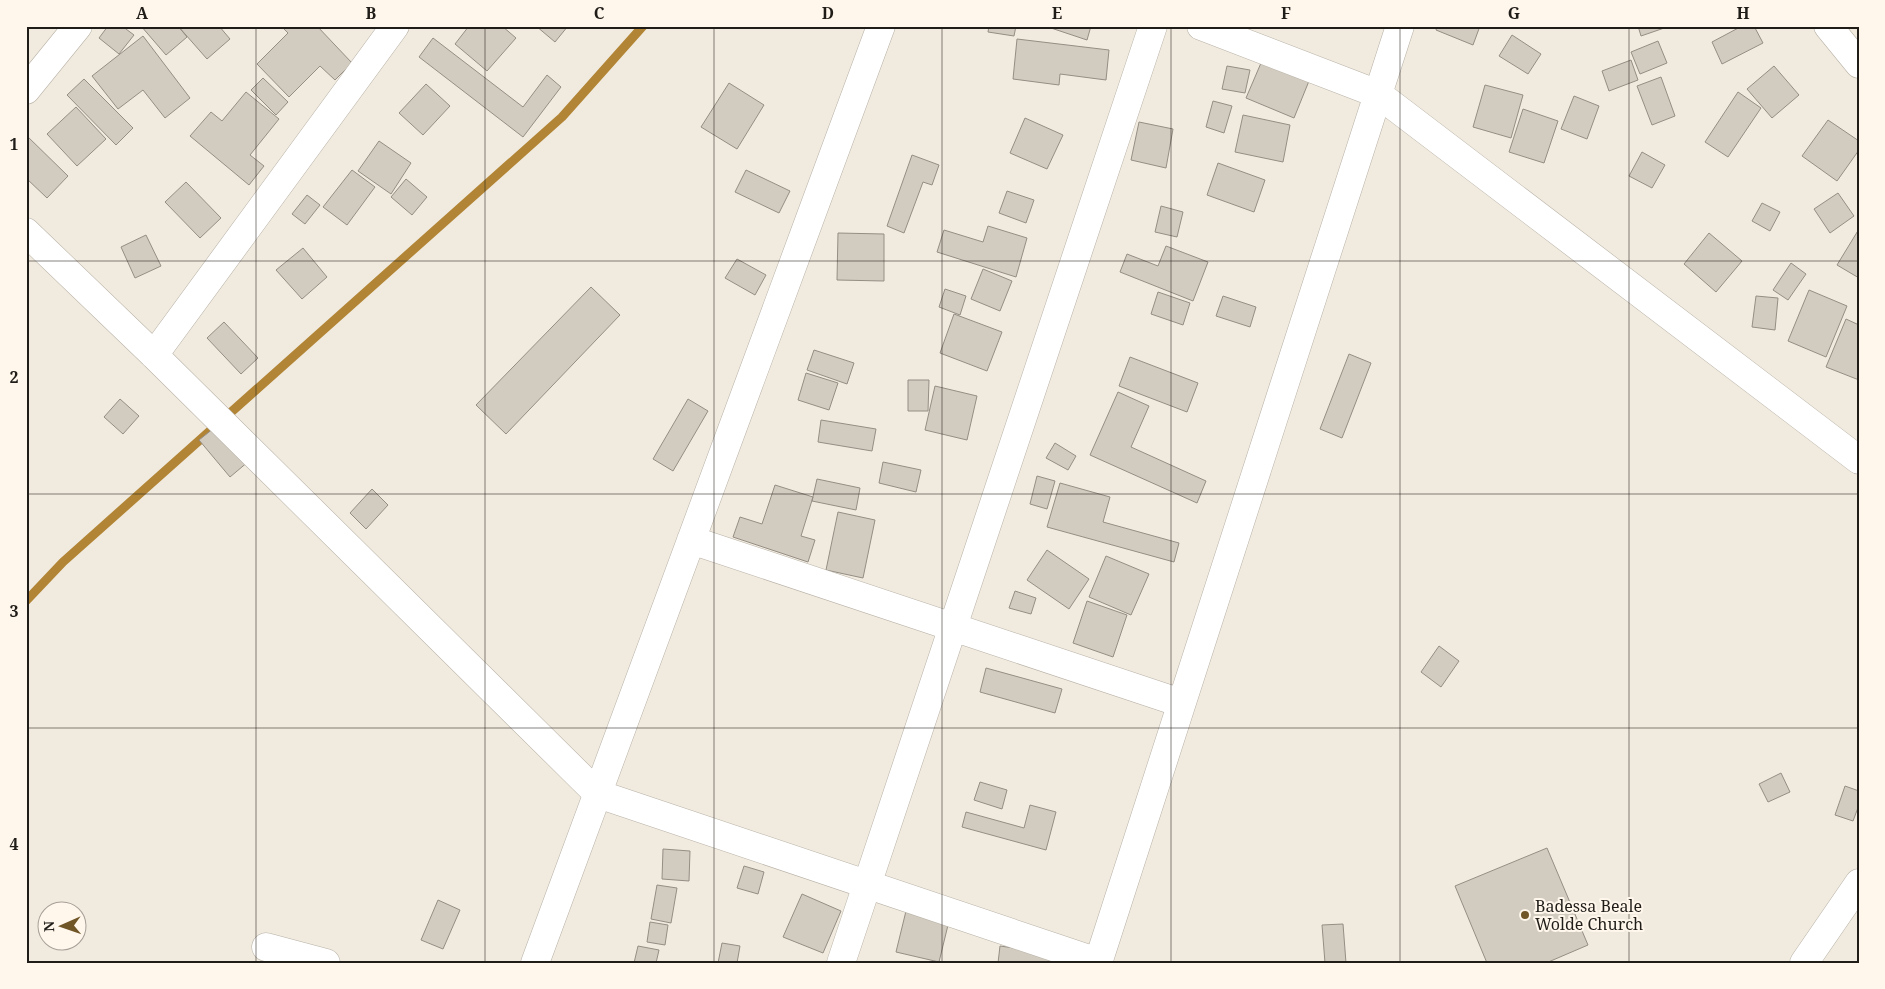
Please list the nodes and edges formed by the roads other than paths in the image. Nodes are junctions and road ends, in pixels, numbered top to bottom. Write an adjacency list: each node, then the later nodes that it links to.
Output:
1 (78, 26): 9 (street)
2 (395, 26): 12 (street)
3 (881, 26): 14 (street)
4 (1153, 26): 15 (street)
5 (1201, 26): 10 (street)
6 (1400, 26): 10 (street)
7 (1830, 27): 8 (street)
8 (1859, 64)
9 (26, 90)
10 (1378, 94): 13 (street); 16 (street)
11 (26, 232): 12 (street)
12 (154, 355): 17 (street)
13 (1859, 460)
14 (691, 540): 15 (street); 17 (street)
15 (952, 627): 16 (street); 19 (street)
16 (1181, 703): 25 (street)
17 (598, 794): 19 (street); 23 (street)
18 (1859, 883): 26 (street)
19 (867, 885): 24 (street); 25 (street)
20 (266, 947): 21 (street)
21 (291, 958): 22 (street)
22 (326, 963)
23 (535, 963)
24 (841, 963)
25 (1098, 963)
26 (1804, 963)

